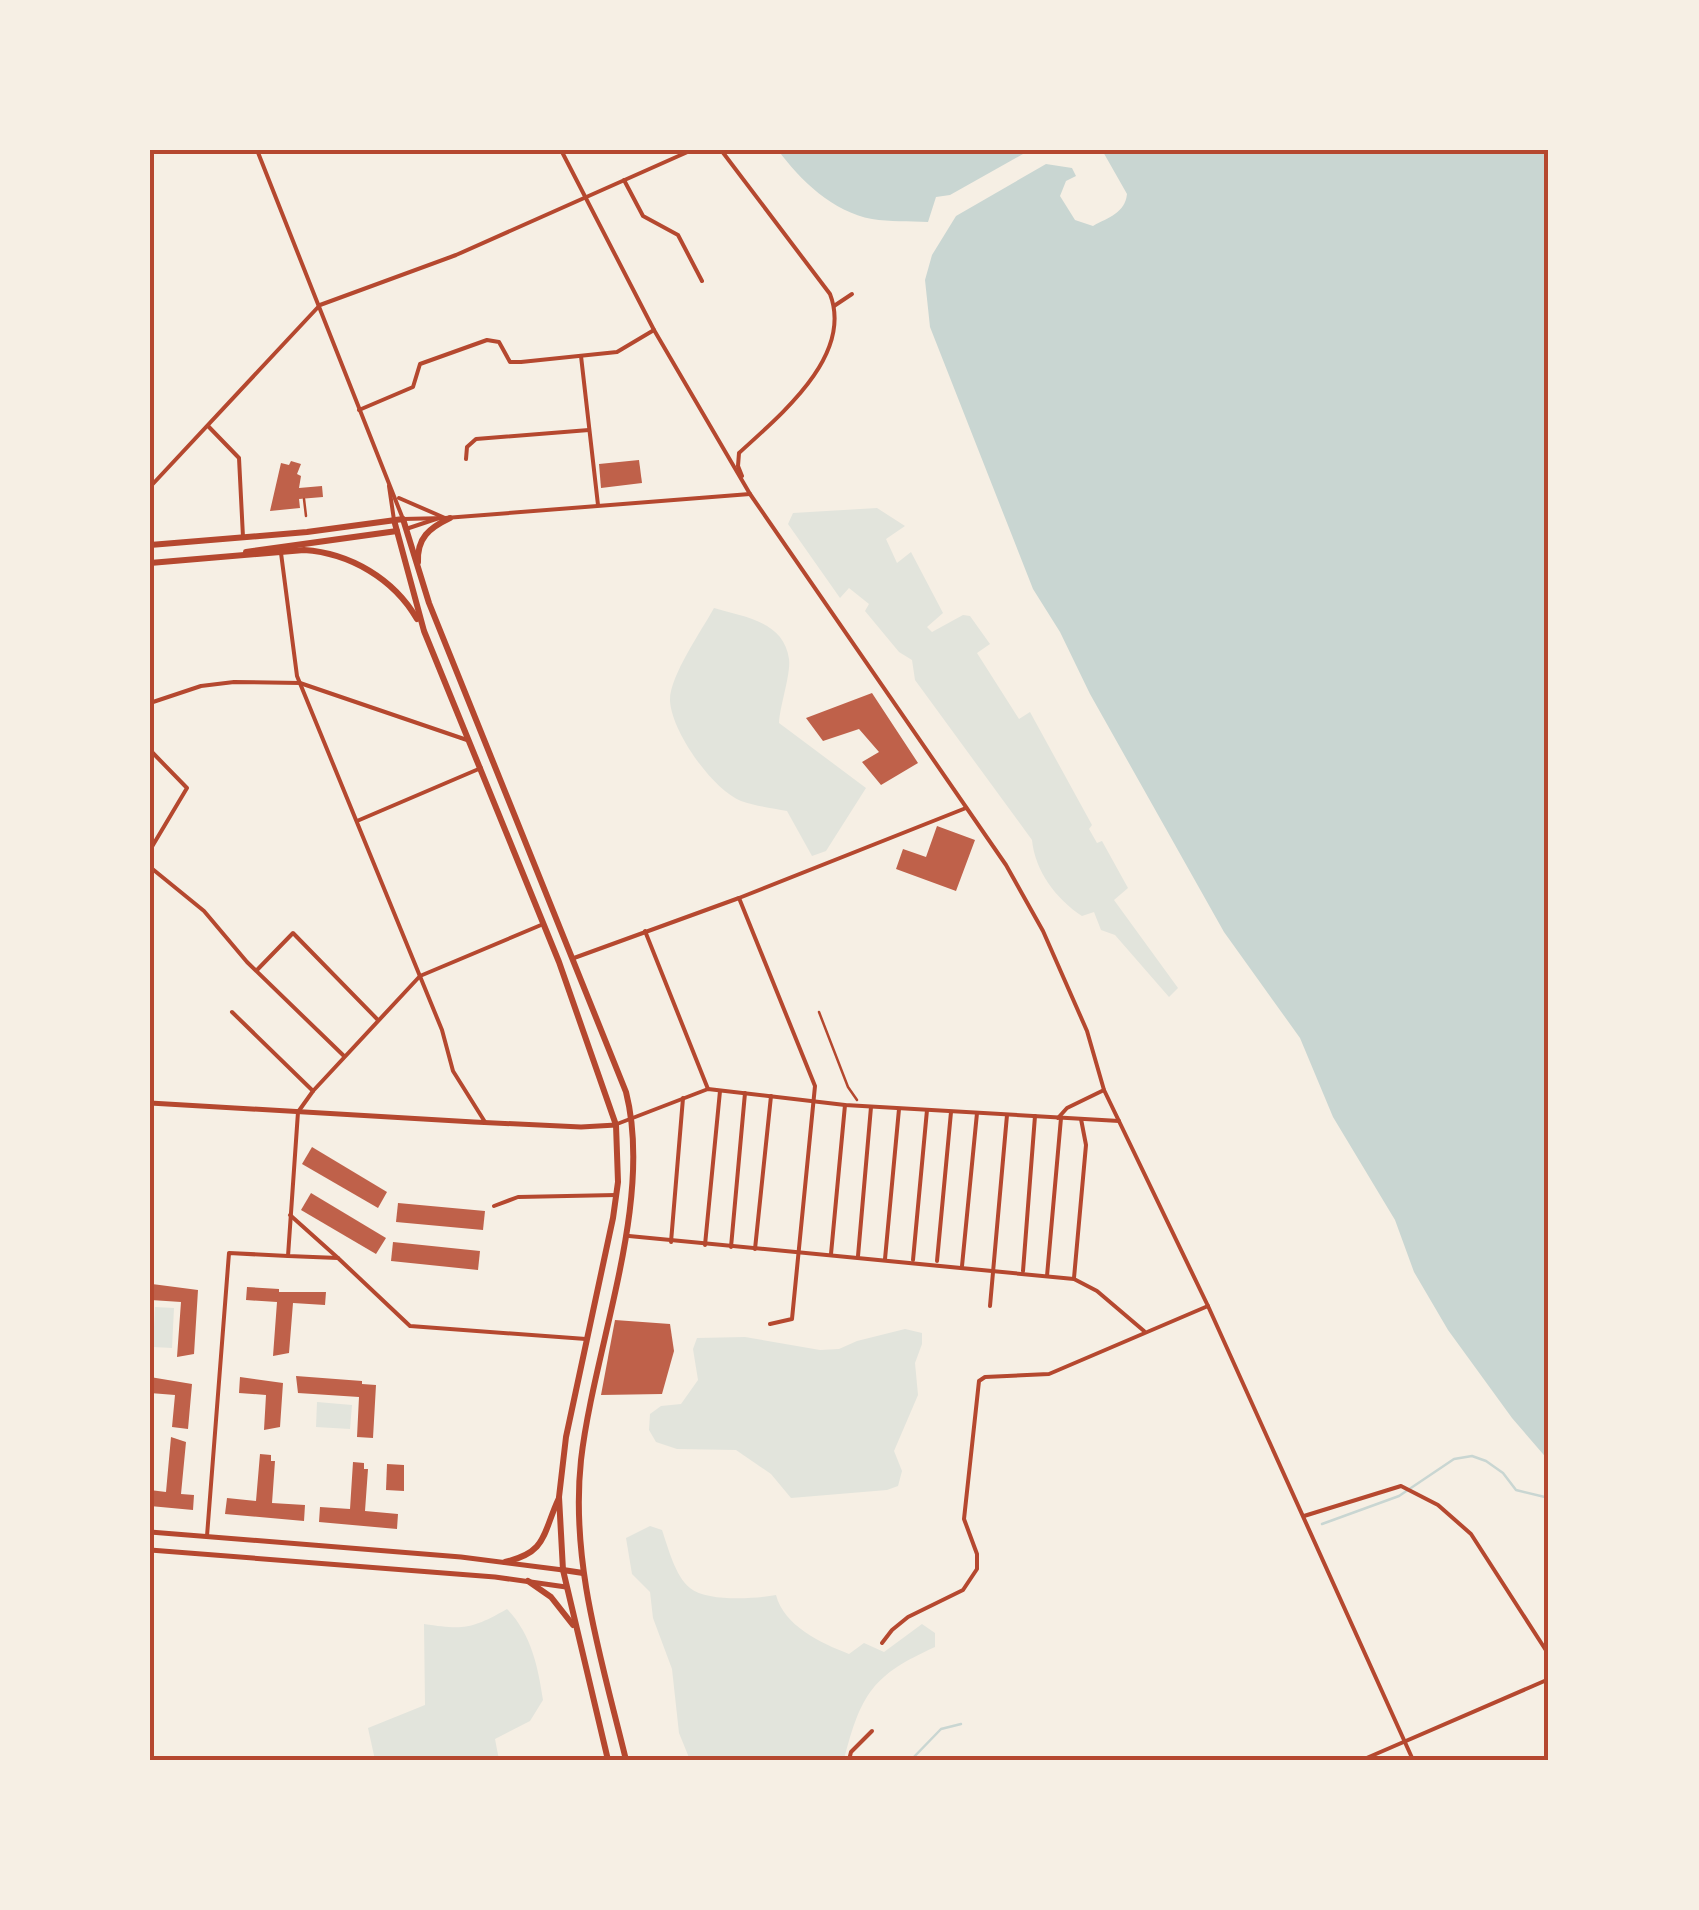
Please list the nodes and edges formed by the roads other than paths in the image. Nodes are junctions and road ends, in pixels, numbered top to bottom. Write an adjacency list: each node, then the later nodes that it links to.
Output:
1 (257, 150): 9 (street)
2 (561, 150): 6 (street)
3 (692, 150): 5 (street)
4 (721, 150): 10 (street)
5 (624, 180): 6 (street); 7 (street)
6 (585, 197): 9 (street); 11 (street)
7 (702, 281)
8 (852, 294): 10 (street)
9 (320, 305): 13 (street); 14 (street)
10 (834, 306): 19 (street)
11 (654, 330): 12 (street); 19 (street)
12 (581, 356): 13 (street); 15 (street)
13 (359, 410): 17 (street)
14 (208, 426): 18 (street); 27 (street)
15 (589, 430): 16 (street); 21 (street)
16 (466, 460)
17 (389, 486): 20 (street); 24 (street)
18 (150, 487)
19 (750, 494): 21 (street); 39 (street)
20 (395, 495): 22 (street); 23 (street)
21 (598, 507): 22 (street)
22 (444, 518): 23 (street); 25 (street); 32 (main road)
23 (403, 519): 24 (main road); 25 (main road)
24 (394, 520): 26 (main road); 27 (main road)
25 (406, 529): 26 (main road); 32 (main road)
26 (396, 532): 30 (main road); 33 (main road)
27 (243, 537): 28 (main road)
28 (150, 545)
29 (282, 552): 30 (main road); 33 (main road); 34 (street)
30 (230, 556): 31 (main road)
31 (150, 563)
32 (419, 573): 44 (main road)
33 (424, 630): 36 (main road)
34 (300, 683): 35 (street); 36 (street); 40 (street)
35 (150, 703)
36 (468, 740): 38 (main road)
37 (150, 750): 41 (street)
38 (480, 768): 40 (street); 45 (main road)
39 (967, 808): 43 (street); 54 (street)
40 (357, 821): 49 (street)
41 (150, 850)
42 (150, 867): 48 (street)
43 (739, 898): 46 (street); 60 (street)
44 (558, 918): 45 (main road); 47 (main road)
45 (543, 924): 49 (street); 76 (main road)
46 (645, 931): 47 (street); 53 (street)
47 (574, 958): 70 (main road)
48 (257, 970): 51 (street); 52 (street)
49 (420, 976): 51 (street); 75 (street)
50 (232, 1012): 55 (street)
51 (378, 1020): 52 (street)
52 (344, 1056): 55 (street)
53 (708, 1089): 56 (street); 59 (street)
54 (1104, 1090): 72 (street); 74 (street)
55 (313, 1091): 66 (street)
56 (720, 1091): 57 (street); 82 (street)
57 (745, 1092): 58 (street); 83 (street)
58 (771, 1096): 60 (street); 84 (street)
59 (682, 1098): 70 (street); 81 (street)
60 (814, 1100): 62 (street); 85 (street)
61 (150, 1102): 66 (street)
62 (845, 1105): 63 (street); 87 (street)
63 (870, 1107): 64 (street); 88 (street)
64 (899, 1108): 65 (street); 90 (street)
65 (927, 1110): 67 (street); 91 (street)
66 (298, 1112): 75 (street); 79 (street)
67 (951, 1112): 68 (street); 92 (street)
68 (978, 1113): 69 (street); 93 (street)
69 (1006, 1115): 71 (street); 94 (street)
70 (632, 1116): 76 (street); 80 (main road)
71 (1034, 1116): 72 (street); 95 (street)
72 (1060, 1118): 73 (street); 96 (street)
73 (1081, 1119): 74 (street); 97 (street)
74 (1119, 1121): 99 (street)
75 (485, 1122): 76 (street)
76 (616, 1125): 77 (main road)
77 (616, 1195): 78 (street); 102 (main road)
78 (494, 1206)
79 (290, 1215): 86 (street); 89 (street)
80 (624, 1235): 81 (street); 113 (main road)
81 (671, 1242): 82 (street)
82 (705, 1245): 83 (street)
83 (731, 1247): 84 (street)
84 (755, 1249): 85 (street)
85 (799, 1254): 87 (street); 100 (street)
86 (288, 1256): 89 (street); 106 (street)
87 (830, 1256): 88 (street)
88 (858, 1257): 90 (street)
89 (338, 1258): 102 (street)
90 (885, 1259): 91 (street)
91 (913, 1262): 92 (street)
92 (937, 1264): 93 (street)
93 (962, 1266): 94 (street)
94 (994, 1269): 95 (street); 98 (street)
95 (1022, 1272): 96 (street)
96 (1047, 1276): 97 (street)
97 (1074, 1279): 101 (street)
98 (990, 1306)
99 (1208, 1306): 101 (street); 104 (street)
100 (770, 1324)
101 (1146, 1332): 118 (street)
102 (586, 1339): 103 (main road)
103 (560, 1497): 110 (main road); 111 (main road)
104 (1304, 1516): 119 (street); 122 (street)
105 (150, 1532): 106 (street)
106 (206, 1536): 108 (street); 109 (street)
107 (150, 1550): 108 (street)
108 (206, 1554): 112 (street)
109 (418, 1554): 110 (street); 112 (street)
110 (504, 1562): 111 (street)
111 (563, 1570): 113 (main road); 115 (main road)
112 (418, 1572): 114 (street)
113 (582, 1572): 116 (main road)
114 (528, 1581): 115 (street); 117 (main road)
115 (566, 1587): 116 (main road); 117 (main road)
116 (585, 1589): 124 (main road)
117 (577, 1632): 123 (main road)
118 (882, 1643)
119 (1549, 1655)
120 (1549, 1679): 122 (street)
121 (872, 1730): 125 (street)
122 (1404, 1741): 126 (street); 127 (street)
123 (608, 1760)
124 (626, 1760)
125 (849, 1760)
126 (1362, 1760)
127 (1413, 1760)

